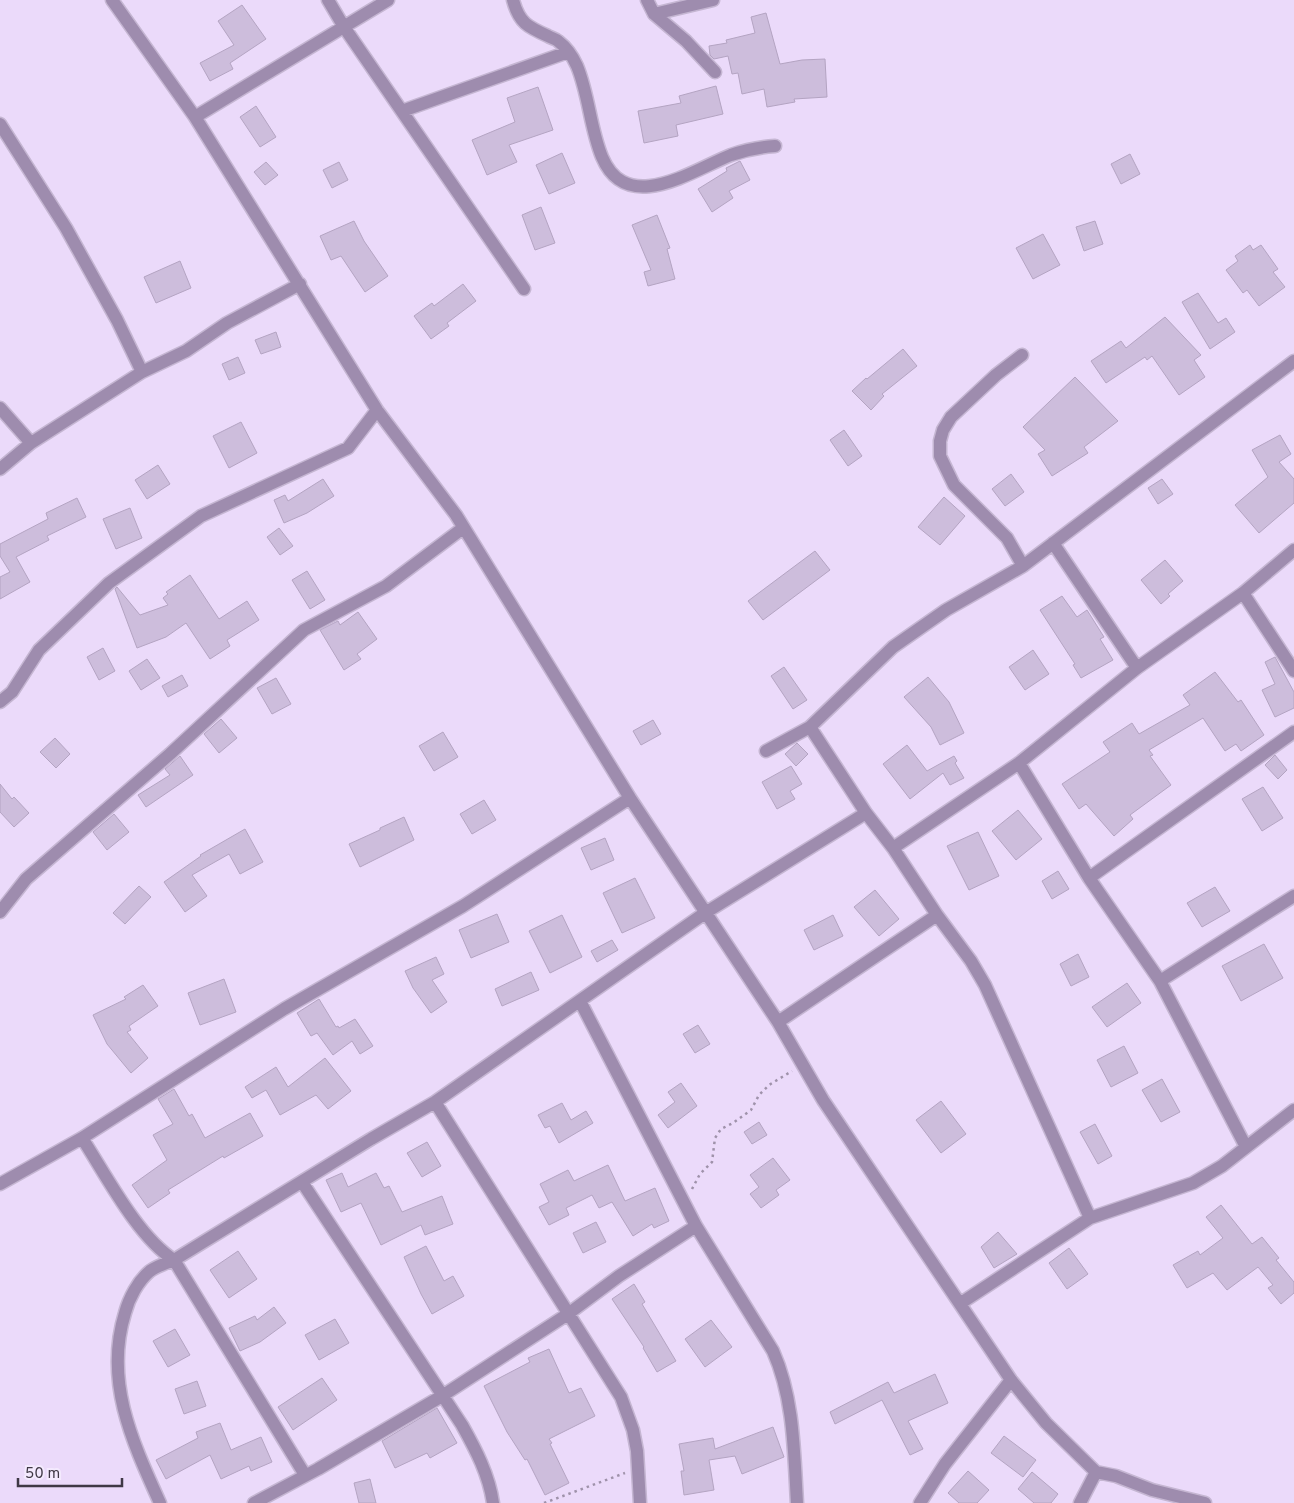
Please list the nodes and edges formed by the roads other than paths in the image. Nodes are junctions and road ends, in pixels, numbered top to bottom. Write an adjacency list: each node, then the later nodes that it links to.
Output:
1 (112, 0): 12 (street)
2 (328, 0): 8 (street)
3 (388, 0): 8 (street)
4 (513, 0): 9 (street)
5 (647, 0): 7 (street)
6 (713, 0): 7 (street)
7 (654, 14): 10 (street)
8 (344, 27): 11 (street); 12 (street)
9 (568, 52): 11 (street); 14 (street)
10 (715, 72)
11 (402, 111): 16 (street)
12 (195, 116): 15 (street)
13 (0, 124): 19 (street)
14 (775, 146)
15 (300, 284): 19 (street); 21 (street)
16 (524, 289)
17 (1022, 355): 27 (street)
18 (1294, 361): 25 (street)
19 (142, 372): 22 (street)
20 (0, 408): 22 (street)
21 (377, 410): 24 (street); 31 (street)
22 (31, 443): 23 (street)
23 (0, 469)
24 (463, 528): 36 (street); 41 (street)
25 (1053, 543): 27 (street); 29 (street)
26 (1294, 550): 28 (street)
27 (1023, 566): 32 (street)
28 (1243, 593): 29 (street); 30 (street)
29 (1137, 668): 35 (street)
30 (1294, 671)
31 (0, 702)
32 (810, 727): 34 (street); 37 (street)
33 (1294, 732): 39 (street)
34 (766, 751)
35 (1019, 763): 38 (street); 39 (street)
36 (630, 798): 42 (street); 49 (street)
37 (866, 813): 38 (street); 42 (street)
38 (893, 848): 43 (street)
39 (1089, 878): 44 (street)
40 (1294, 896): 44 (street)
41 (0, 912)
42 (705, 913): 45 (street); 46 (street)
43 (937, 916): 46 (street); 53 (street)
44 (1160, 981): 50 (street)
45 (580, 1000): 47 (street); 54 (street)
46 (778, 1022): 56 (street)
47 (435, 1102): 51 (street); 57 (street)
48 (1294, 1110): 50 (street)
49 (82, 1138): 52 (street); 55 (street)
50 (1246, 1147): 53 (street)
51 (302, 1182): 55 (street); 59 (street)
52 (0, 1184)
53 (1090, 1218): 56 (street)
54 (696, 1226): 57 (street); 66 (street)
55 (174, 1260): 61 (street); 62 (street)
56 (960, 1303): 58 (street)
57 (568, 1314): 59 (street); 65 (street)
58 (1011, 1380): 60 (street); 67 (street)
59 (442, 1396): 61 (street); 64 (street)
60 (1096, 1472): 68 (street); 69 (street)
61 (305, 1476): 63 (street)
62 (160, 1503)
63 (254, 1503)
64 (493, 1503)
65 (640, 1503)
66 (797, 1503)
67 (920, 1503)
68 (1080, 1503)
69 (1204, 1503)

